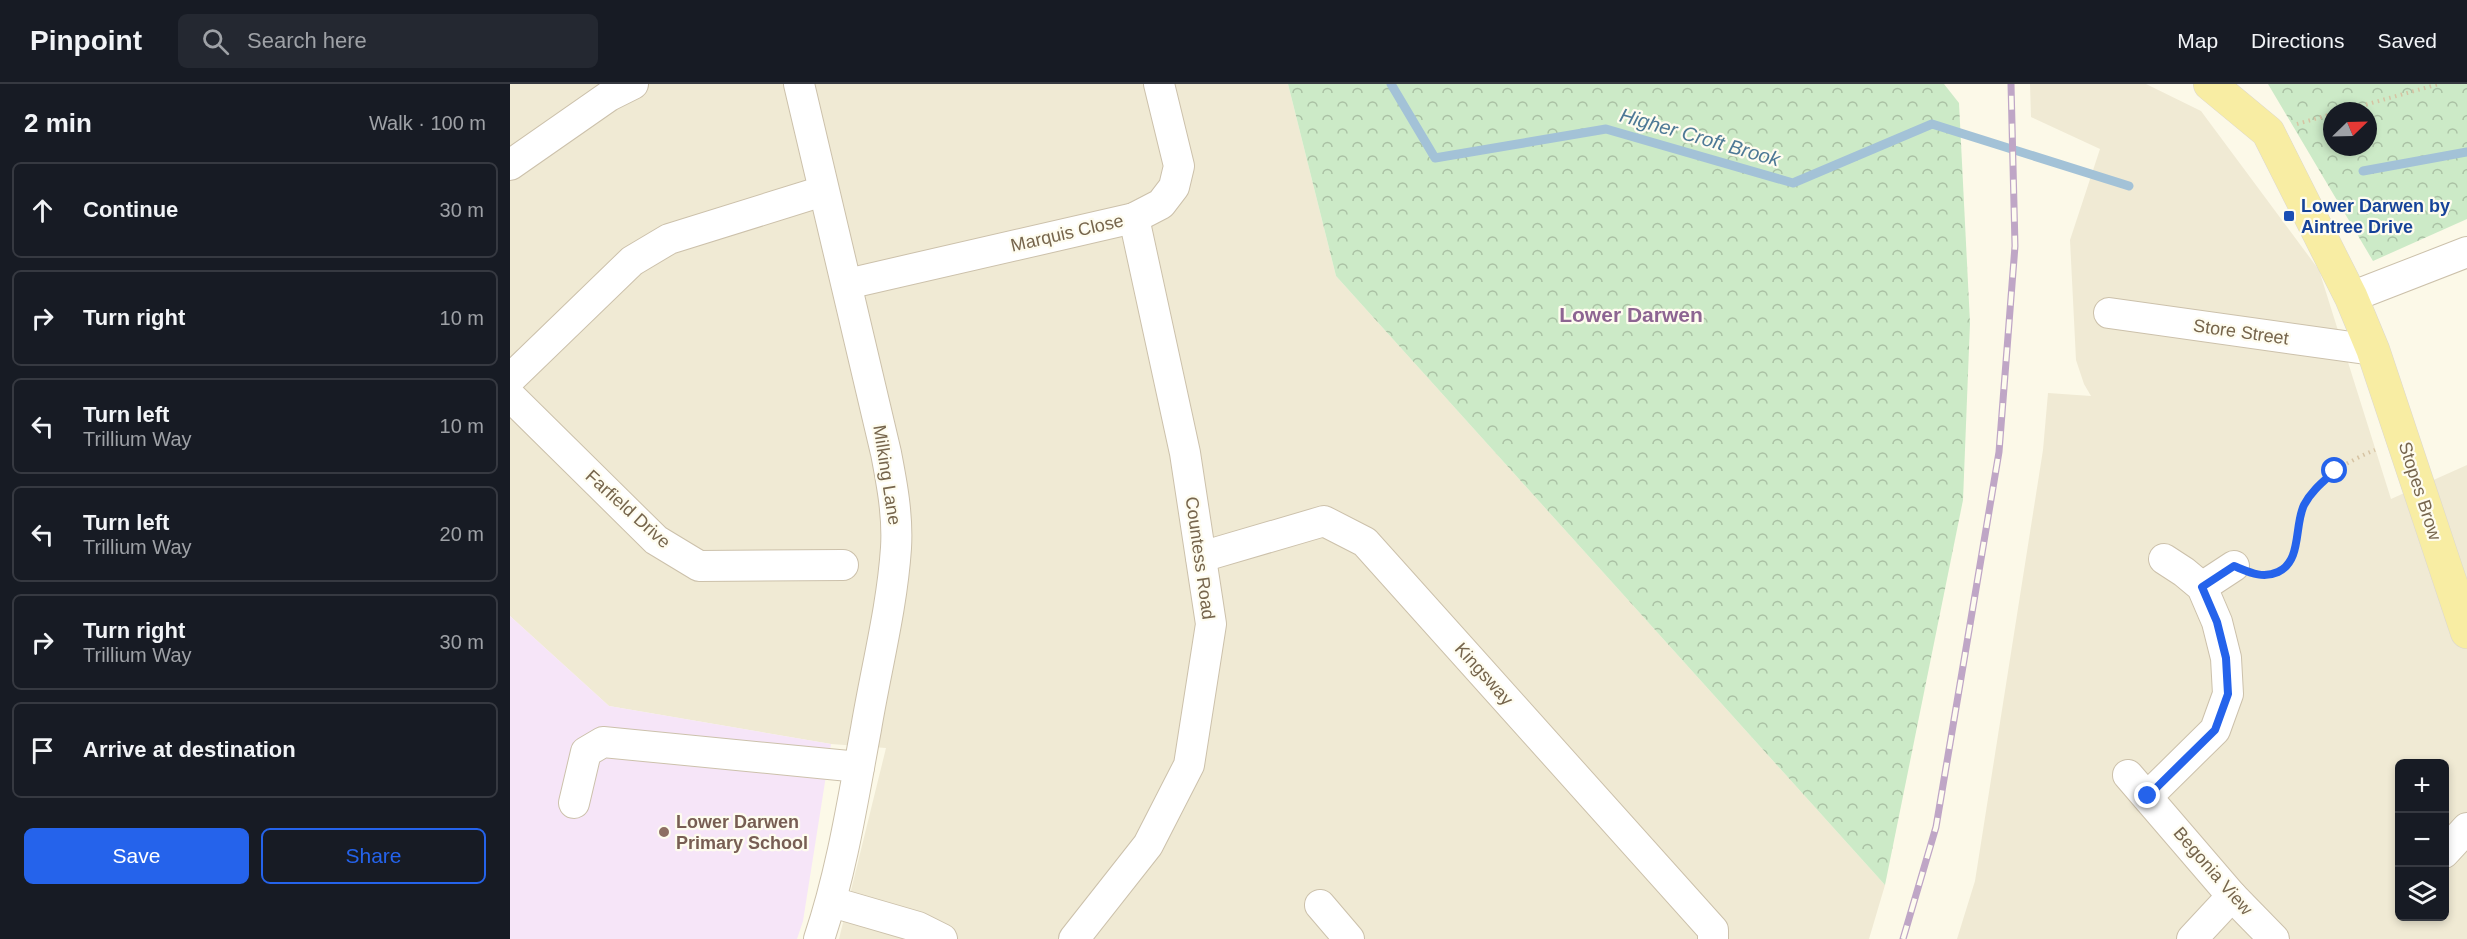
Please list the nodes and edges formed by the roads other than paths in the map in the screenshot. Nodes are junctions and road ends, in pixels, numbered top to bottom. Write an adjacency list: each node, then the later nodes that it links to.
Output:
1 (633, 84): 5 (street)
2 (799, 84): 6 (street, Milking Lane)
3 (1159, 84): 7 (street, Marquis Close)
4 (2210, 84): 10 (main road, Stopes Brow)
5 (513, 157)
6 (823, 191): 9 (street, Milking Lane); 13 (street)
7 (1134, 218): 9 (street, Marquis Close); 15 (street, Countess Road)
8 (2467, 252): 10 (street)
9 (847, 284): 21 (street, Milking Lane)
10 (2351, 297): 12 (main road, Stopes Brow)
11 (2109, 314): 12 (street, Store Street)
12 (2373, 350): 20 (main road, Stopes Brow)
13 (510, 379)
14 (510, 396): 17 (street, Farfield Drive)
15 (1201, 557): 30 (street, Countess Road); 32 (street, Kingsway)
16 (2164, 559): 19 (street)
17 (843, 565)
18 (2234, 566): 19 (street)
19 (2202, 587): 25 (street, Begonia View)
20 (2467, 632)
21 (859, 767): 22 (street); 26 (street, Milking Lane)
22 (574, 803)
23 (2467, 828): 24 (street)
24 (2449, 848)
25 (2232, 896): 33 (street); 34 (street, Begonia View)
26 (831, 902): 28 (street, Milking Lane); 29 (street)
27 (1320, 905): 31 (street)
28 (819, 939)
29 (942, 939)
30 (1074, 939)
31 (1349, 939)
32 (1713, 939)
33 (2192, 939)
34 (2274, 939)

